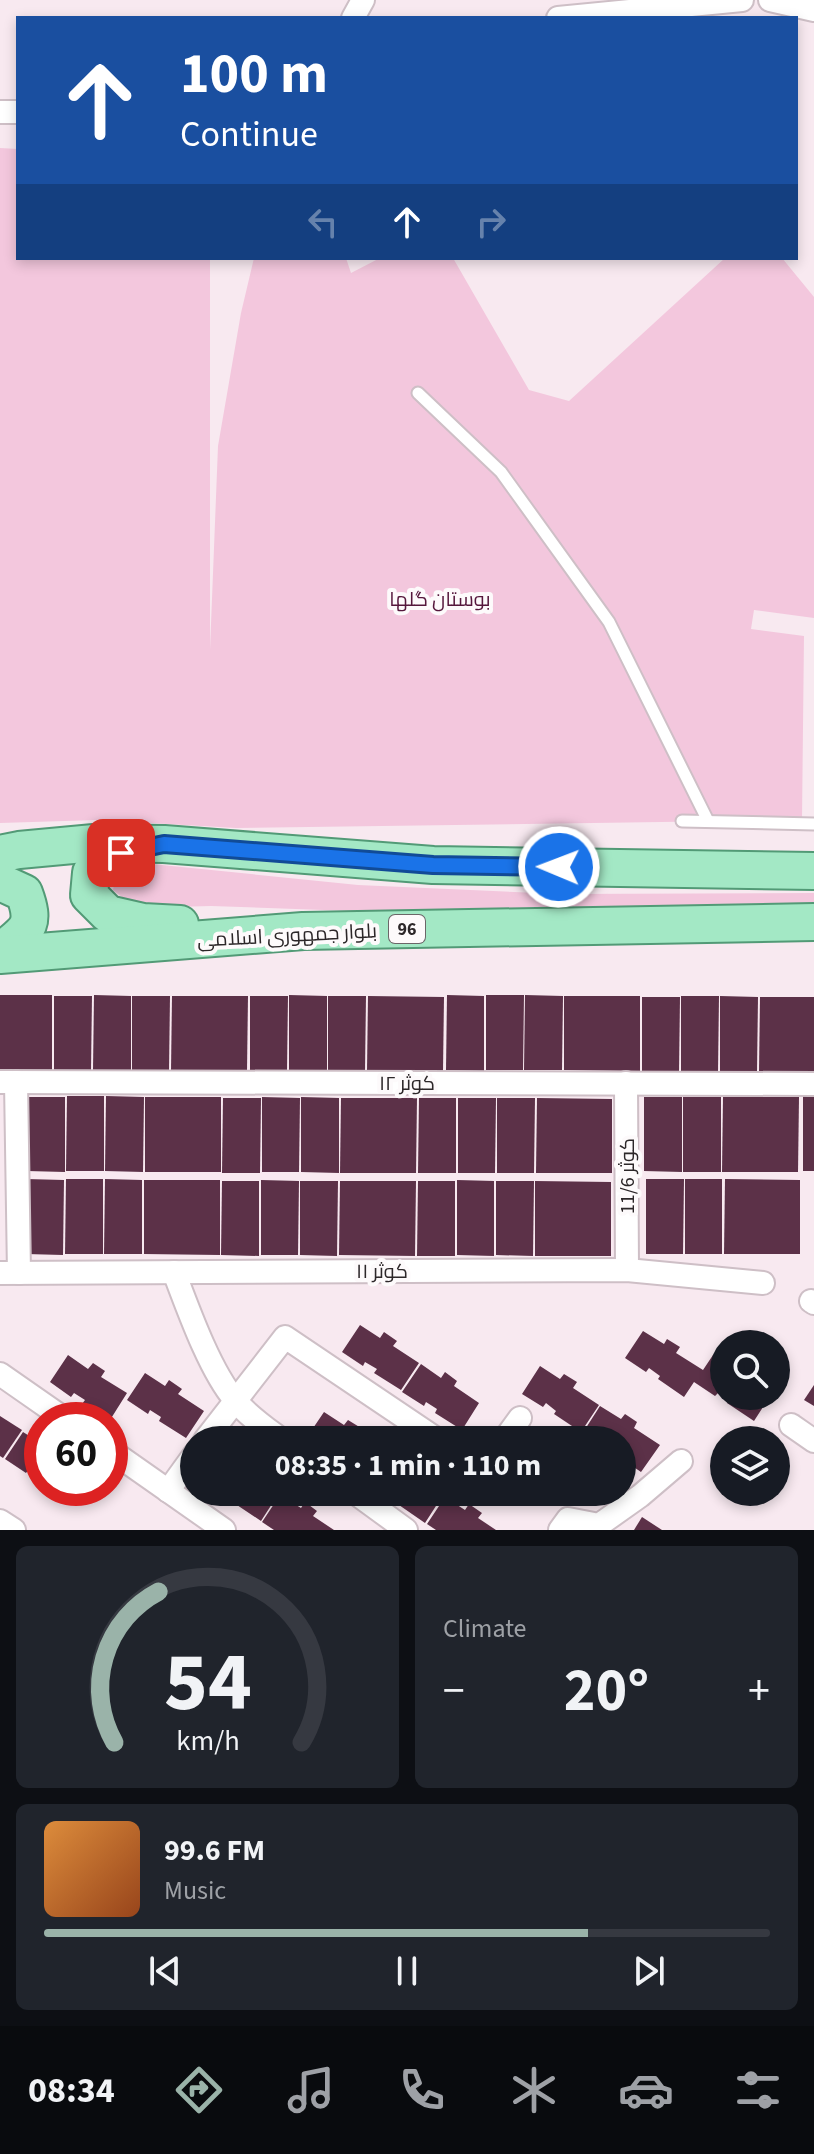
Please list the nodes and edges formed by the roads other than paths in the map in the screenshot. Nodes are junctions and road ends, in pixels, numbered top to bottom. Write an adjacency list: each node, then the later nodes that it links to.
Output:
1 (742, 0): 4 (street)
2 (770, 0): 3 (street)
3 (814, 10)
4 (578, 16)
5 (418, 393): 7 (lane)
6 (682, 821): 7 (lane)
7 (708, 821): 8 (lane)
8 (814, 824)
9 (164, 844): 10 (main road); 11 (main road); 14 (main road)
10 (0, 854)
11 (814, 871)
12 (0, 882): 15 (main road)
13 (814, 922): 14 (main road, بلوار جمهوری اسلامی / 96)
14 (303, 931): 15 (main road, بلوار جمهوری اسلامی / 96)
15 (0, 954)
16 (8, 1082): 17 (street, کوثر ۱۲); 21 (street)
17 (626, 1083): 18 (street, کوثر ۱۲); 19 (street, کوثر 11/6)
18 (814, 1084)
19 (627, 1270): 20 (street, کوثر ۱۱); 22 (street, کوثر ۱۱)
20 (174, 1272): 21 (street, کوثر ۱۱); 24 (street)
21 (9, 1273)
22 (763, 1283)
23 (0, 1374): 25 (street)
24 (234, 1399): 28 (street); 29 (street); 30 (street)
25 (40, 1402)
26 (520, 1418): 31 (street)
27 (791, 1425): 32 (street)
28 (215, 1426)
29 (263, 1426)
30 (417, 1426)
31 (514, 1426)
32 (814, 1441)
33 (681, 1461): 42 (street)
34 (128, 1463): 36 (street)
35 (180, 1474): 36 (street)
36 (168, 1491): 40 (street)
37 (373, 1506): 41 (street)
38 (0, 1521): 39 (street)
39 (14, 1530)
40 (224, 1530)
41 (406, 1530)
42 (560, 1530)

